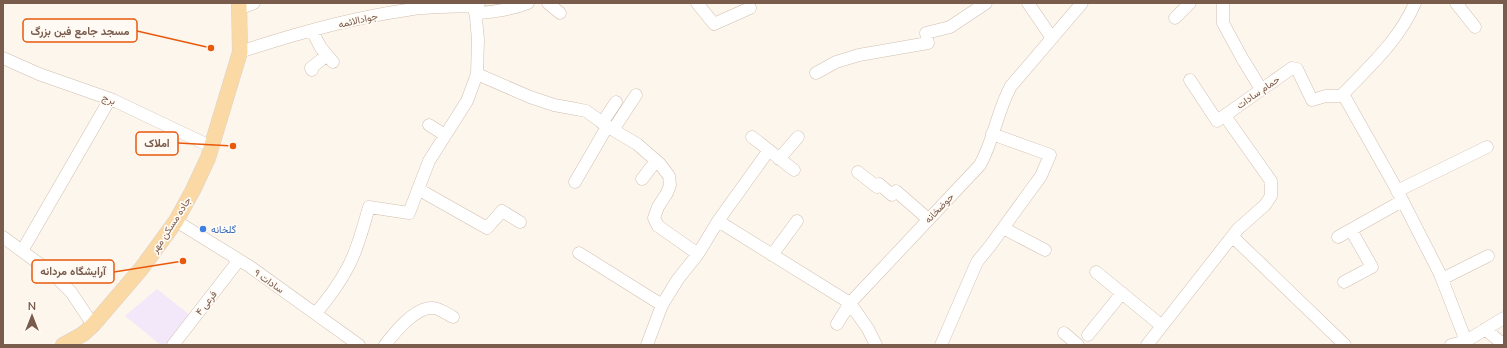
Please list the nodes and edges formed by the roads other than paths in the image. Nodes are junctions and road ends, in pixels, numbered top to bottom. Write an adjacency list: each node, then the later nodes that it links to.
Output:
1 (254, 3): 12 (street)
2 (528, 3): 13 (street, جوادالائمه)
3 (548, 3): 15 (street)
4 (696, 3): 14 (street)
5 (986, 3): 23 (street)
6 (1028, 3): 19 (street)
7 (1082, 3): 19 (street, حوضخانه)
8 (1190, 3): 16 (street)
9 (1223, 3): 26 (street)
10 (1415, 3): 27 (street)
11 (1456, 3): 17 (street)
12 (239, 6): 20 (main road, جاده مسکن مهر)
13 (476, 7): 18 (street, جوادالائمه); 24 (street)
14 (750, 8)
15 (560, 13)
16 (1175, 18)
17 (1475, 27)
18 (312, 31): 20 (street, جوادالائمه); 22 (street)
19 (1052, 38): 34 (street, حوضخانه)
20 (240, 52): 38 (main road, جاده مسکن مهر)
21 (3, 58): 29 (street, برج)
22 (312, 70)
23 (816, 73)
24 (477, 74): 33 (street); 35 (street)
25 (1190, 80): 31 (street)
26 (1261, 89): 27 (street, حمام سادات); 31 (street, حمام سادات)
27 (1342, 94): 48 (street)
28 (636, 95): 33 (street)
29 (110, 99): 38 (street, برج); 60 (street)
30 (616, 102): 33 (street)
31 (1224, 116): 57 (street)
32 (429, 125): 35 (street)
33 (607, 127): 42 (street); 46 (street)
34 (992, 134): 49 (street, حوضخانه); 54 (street)
35 (445, 135): 47 (street)
36 (752, 137): 40 (street)
37 (798, 137): 41 (street)
38 (212, 147): 50 (main road, جاده مسکن مهر)
39 (1487, 147): 48 (street)
40 (769, 150): 41 (street); 51 (street)
41 (779, 159): 43 (street)
42 (656, 161): 45 (street); 62 (street)
43 (794, 170)
44 (858, 172): 49 (street)
45 (642, 179)
46 (575, 182)
47 (418, 189): 53 (street); 72 (street)
48 (1400, 196): 55 (street); 67 (street)
49 (928, 219): 70 (street, حوضخانه)
50 (176, 220): 65 (street, سادات ۹); 76 (main road, جاده مسکن مهر)
51 (718, 221): 62 (street); 63 (street)
52 (797, 221): 63 (street)
53 (520, 222)
54 (1003, 228): 59 (street); 88 (street)
55 (1351, 230): 58 (street); 68 (street)
56 (3, 237): 60 (street)
57 (1233, 237): 77 (street); 91 (street)
58 (1338, 237)
59 (1045, 250)
60 (22, 251): 76 (street)
61 (578, 253): 71 (street)
62 (698, 254): 71 (street)
63 (772, 255): 70 (street)
64 (1488, 256): 67 (street)
65 (239, 260): 72 (street, سادات ۹); 83 (street, فرعی ۴)
66 (1096, 272): 69 (street)
67 (1442, 279): 81 (street)
68 (1344, 282)
69 (1122, 293): 77 (street); 80 (street)
70 (850, 303): 75 (street, حوضخانه); 87 (street)
71 (662, 305): 86 (street)
72 (316, 313): 84 (street, سادات ۹)
73 (453, 317): 85 (street)
74 (1504, 318): 78 (street)
75 (837, 324)
76 (93, 325): 82 (main road, جاده مسکن مهر)
77 (1162, 326): 90 (street)
78 (1485, 329): 81 (street); 93 (street)
79 (1064, 333): 89 (street)
80 (1088, 335)
81 (1466, 341): 92 (street)
82 (63, 345)
83 (174, 345)
84 (359, 345)
85 (385, 345)
86 (647, 345)
87 (876, 345)
88 (941, 345)
89 (1078, 345)
90 (1148, 345)
91 (1345, 345)
92 (1451, 345)
93 (1504, 345)

